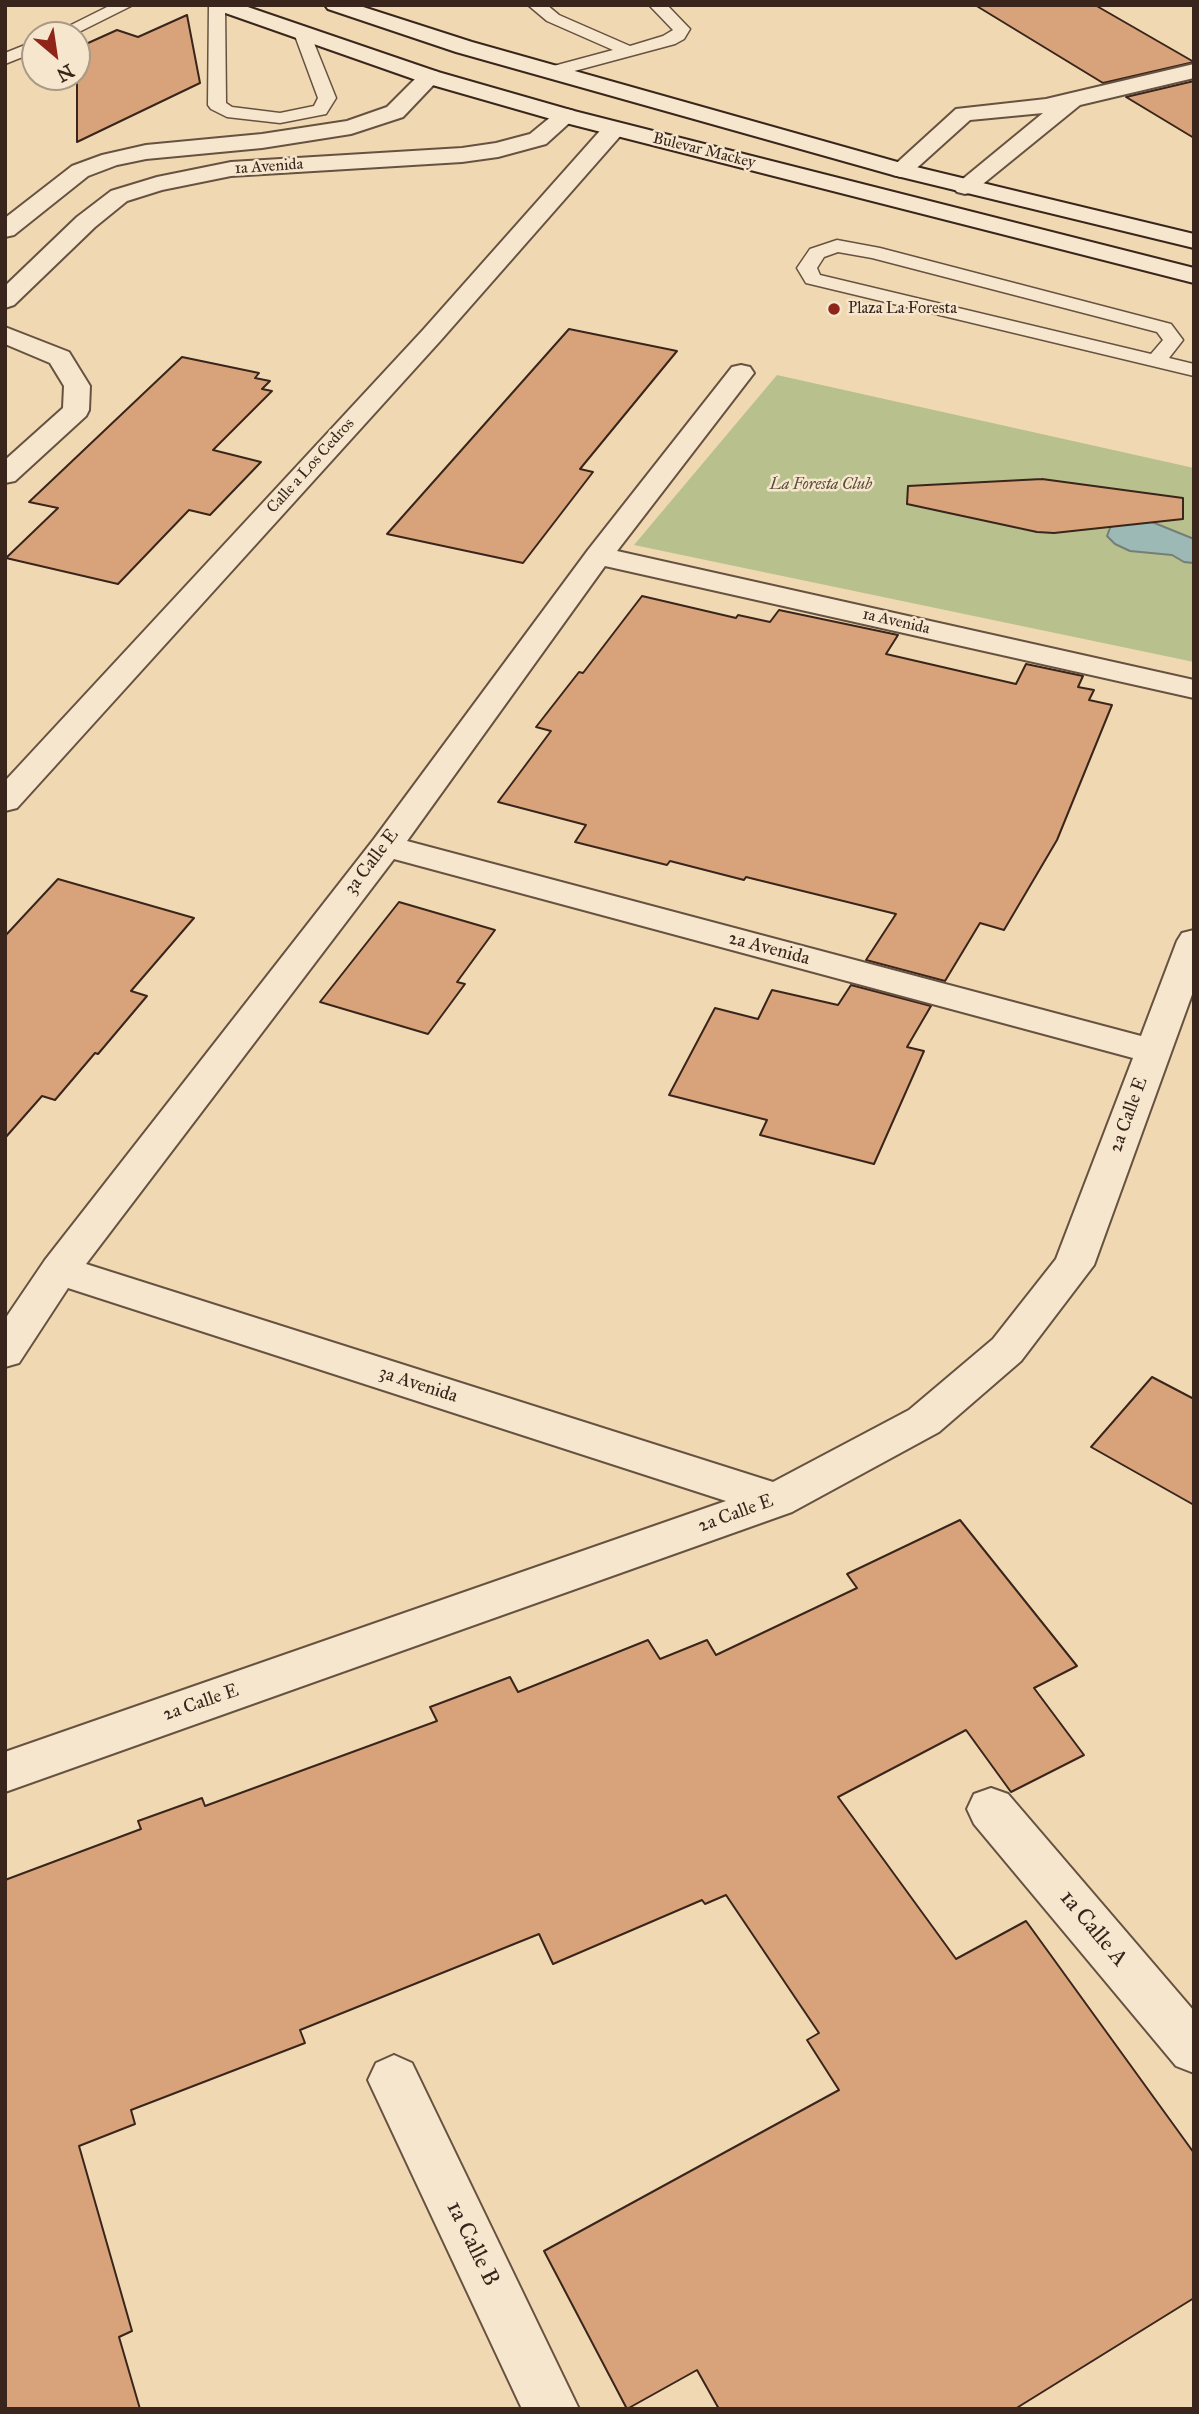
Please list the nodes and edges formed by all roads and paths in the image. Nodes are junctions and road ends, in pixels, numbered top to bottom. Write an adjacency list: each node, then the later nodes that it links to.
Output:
1 (125, 5): 6 (lane)
2 (219, 5): 7 (street, Bulevar Mackey); 7 (lane)
3 (335, 5): 10 (street, Bulevar Mackey)
4 (536, 5): 8 (lane)
5 (657, 5): 8 (lane)
6 (90, 21)
7 (302, 33): 11 (street, Bulevar Mackey)
8 (626, 50): 10 (lane)
9 (1194, 71): 12 (street)
10 (552, 72): 15 (street, Bulevar Mackey)
11 (429, 77): 13 (street, Bulevar Mackey); 18 (street, 1a Avenida)
12 (1076, 99): 15 (street); 16 (street)
13 (566, 116): 14 (street, Bulevar Mackey); 21 (street, 1a Avenida)
14 (614, 129): 17 (street, Bulevar Mackey); 29 (street, Calle a Los Cedros)
15 (901, 170): 16 (street, Bulevar Mackey)
16 (965, 187): 17 (street); 19 (street, Bulevar Mackey)
17 (855, 188): 20 (street, Bulevar Mackey)
18 (5, 230)
19 (1194, 242)
20 (1194, 276)
21 (5, 300)
22 (5, 335): 26 (street)
23 (1156, 361): 23 (lane); 24 (lane)
24 (1194, 370)
25 (741, 373): 27 (street, 3a Calle E)
26 (5, 475)
27 (598, 556): 28 (street, 1a Avenida); 30 (street, 3a Calle E)
28 (1194, 689)
29 (5, 800)
30 (386, 846): 32 (street, 2a Avenida); 33 (street, 3a Calle E)
31 (1194, 941): 32 (street, 2a Calle E)
32 (1152, 1051): 35 (street, 2a Calle E)
33 (59, 1270): 34 (street, 3a Calle E); 35 (street, 3a Avenida)
34 (5, 1352)
35 (777, 1500): 36 (street, 2a Calle E)
36 (5, 1772)
37 (991, 1809): 38 (street, 1a Calle A)
38 (1194, 2049)
39 (394, 2080): 40 (street, 1a Calle B)
40 (551, 2409)

